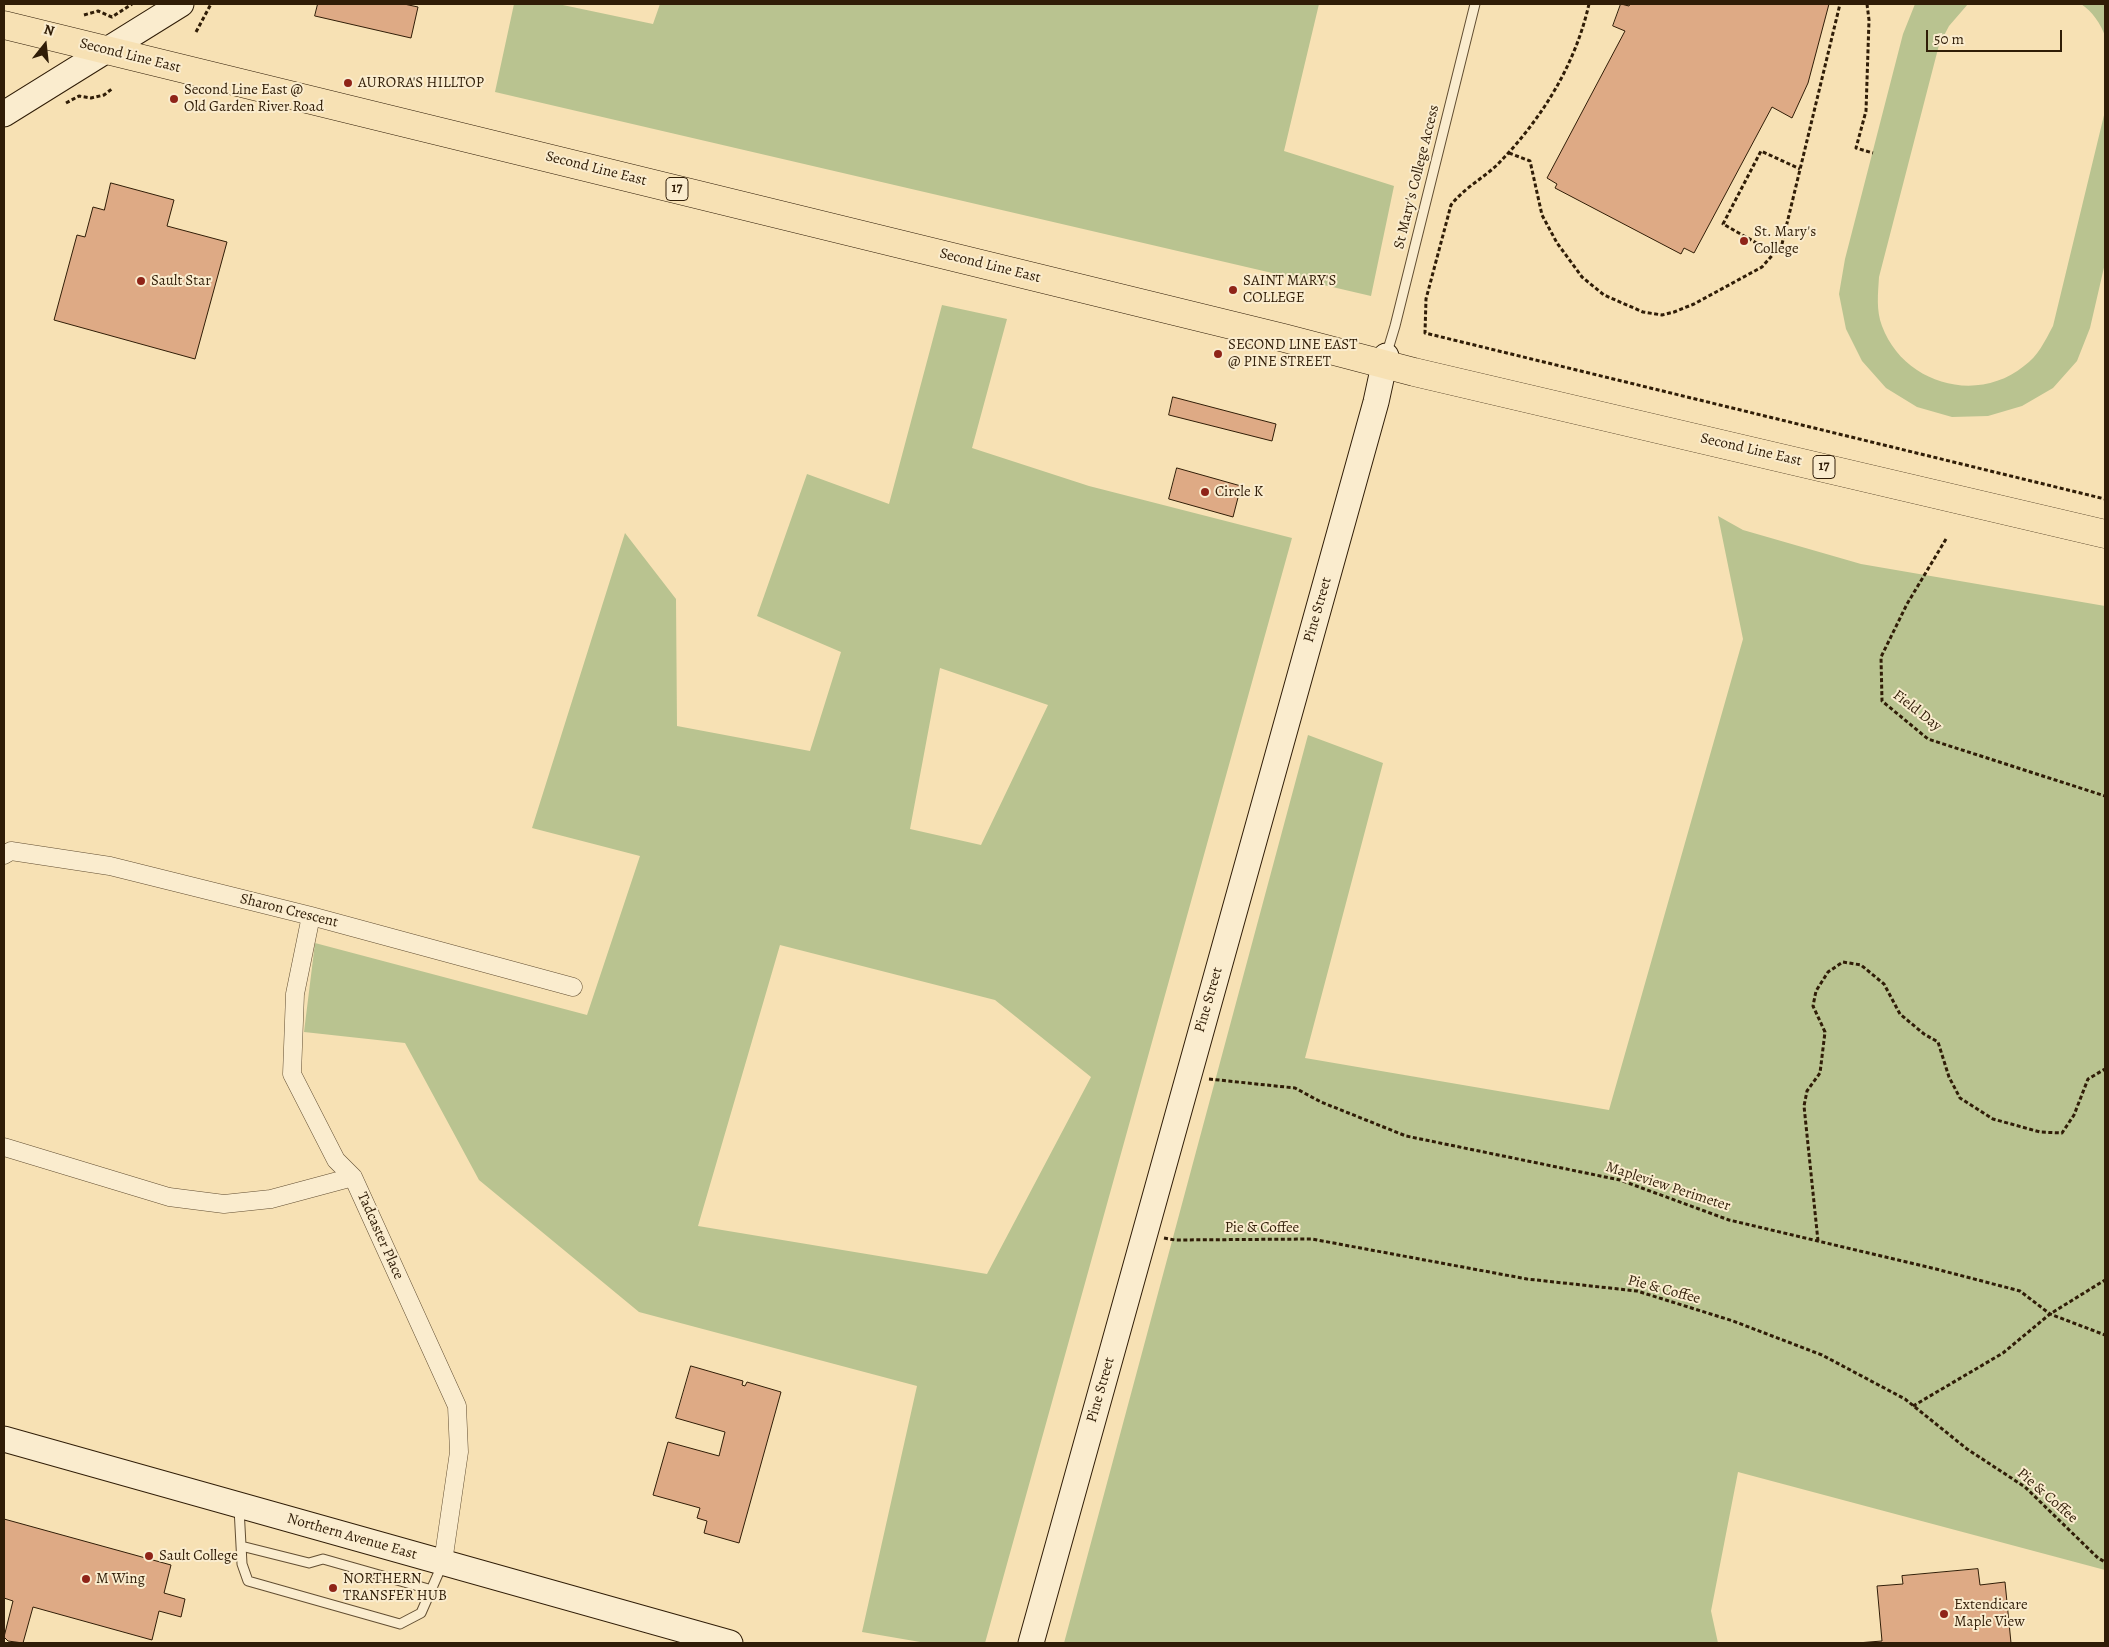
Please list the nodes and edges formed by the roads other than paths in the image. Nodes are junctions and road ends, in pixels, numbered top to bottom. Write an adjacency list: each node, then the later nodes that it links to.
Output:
1 (181, 4): 4 (street)
2 (1475, 4): 6 (lane, St Mary's College Access)
3 (4, 25): 4 (highway, Second Line East / 17)
4 (106, 50): 5 (street); 6 (highway, Second Line East / 17)
5 (4, 114)
6 (1386, 360): 7 (highway, Second Line East / 17); 19 (street, Pine Street)
7 (2105, 534)
8 (4, 855): 9 (street, Sharon Crescent)
9 (311, 916): 10 (street, Sharon Crescent); 12 (street, Tadcaster Place)
10 (573, 987)
11 (4, 1147): 12 (street)
12 (353, 1177): 16 (street, Tadcaster Place)
13 (4, 1439): 14 (street, Northern Avenue East)
14 (239, 1505): 15 (lane); 16 (street, Northern Avenue East)
15 (241, 1546): 17 (lane); 17 (lane)
16 (443, 1562): 17 (lane); 18 (street, Northern Avenue East)
17 (432, 1590)
18 (730, 1643)
19 (1031, 1643)

